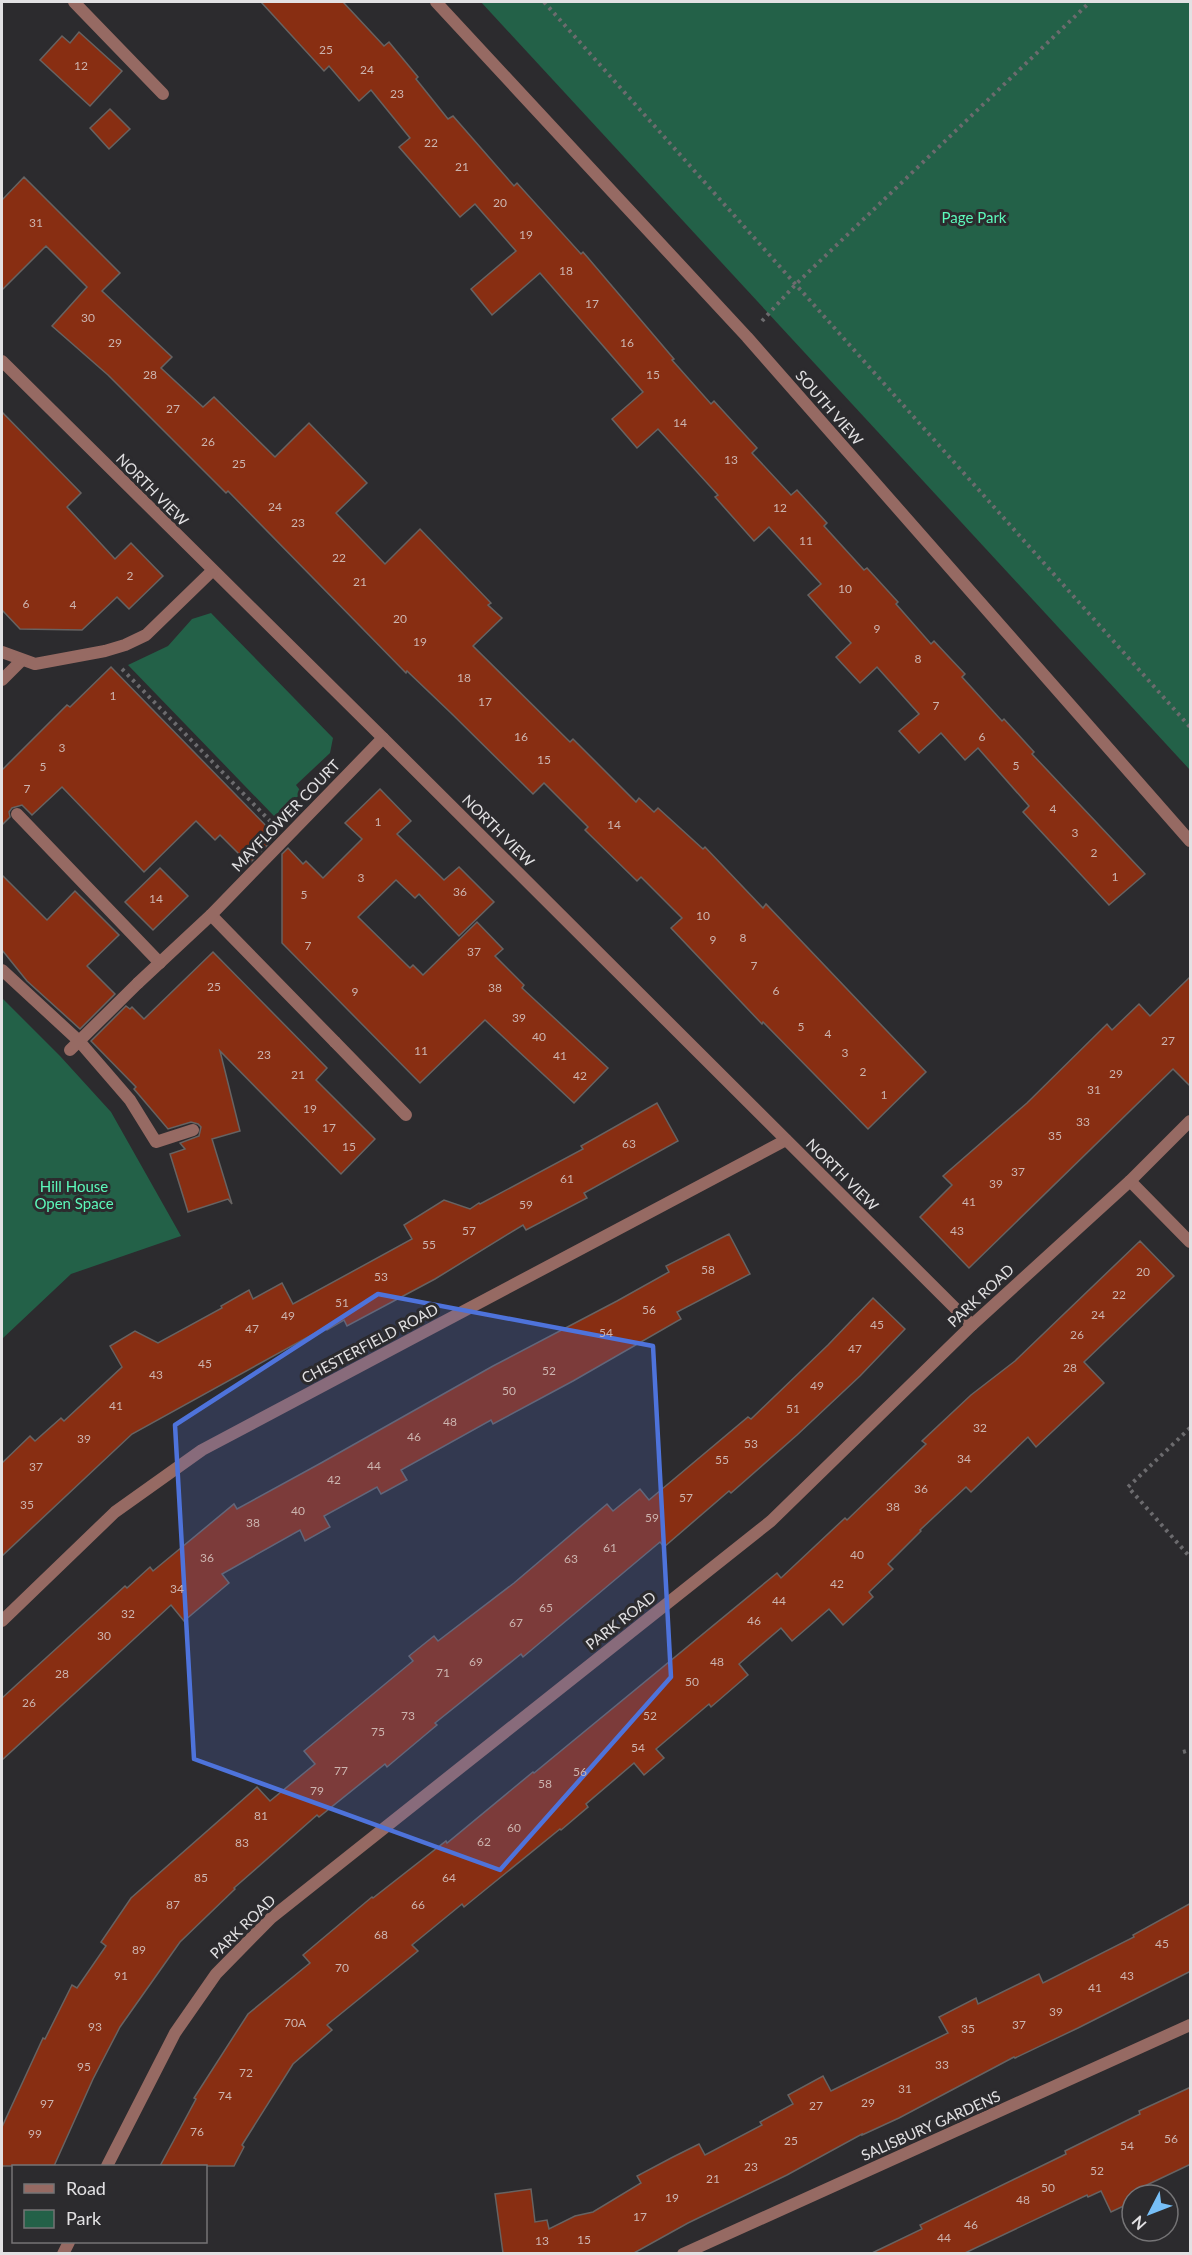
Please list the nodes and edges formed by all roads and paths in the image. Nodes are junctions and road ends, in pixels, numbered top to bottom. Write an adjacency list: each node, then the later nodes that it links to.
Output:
1 (74, 2): 5 (street)
2 (436, 2): 7 (street, SOUTH VIEW)
3 (544, 2): 6 (path)
4 (1090, 2): 6 (path)
5 (163, 94)
6 (796, 284): 7 (path); 14 (path)
7 (747, 337): 18 (street, SOUTH VIEW)
8 (2, 361): 9 (street, NORTH VIEW)
9 (212, 571): 10 (street); 15 (street, NORTH VIEW)
10 (105, 651): 12 (street); 17 (path)
11 (2, 652): 12 (street)
12 (22, 660): 13 (street)
13 (2, 680)
14 (1191, 727)
15 (383, 738): 17 (street, MAYFLOWER COURT); 26 (street, NORTH VIEW)
16 (17, 814): 20 (street)
17 (286, 838): 19 (street, MAYFLOWER COURT)
18 (1191, 841)
19 (211, 915): 20 (street, MAYFLOWER COURT); 23 (street)
20 (160, 963): 22 (street, MAYFLOWER COURT)
21 (2, 970): 22 (street)
22 (74, 1045): 25 (street)
23 (406, 1115)
24 (1191, 1120): 27 (street, PARK ROAD)
25 (193, 1130)
26 (786, 1140): 29 (street, NORTH VIEW); 32 (street, CHESTERFIELD ROAD)
27 (1130, 1181): 28 (street); 29 (street, PARK ROAD)
28 (1191, 1242)
29 (972, 1325): 36 (street, PARK ROAD)
30 (1191, 1428): 31 (path)
31 (1191, 1557)
32 (2, 1621)
33 (1191, 1750): 34 (path)
34 (1182, 1752)
35 (1191, 2025): 37 (street, SALISBURY GARDENS)
36 (108, 2165)
37 (683, 2253)

